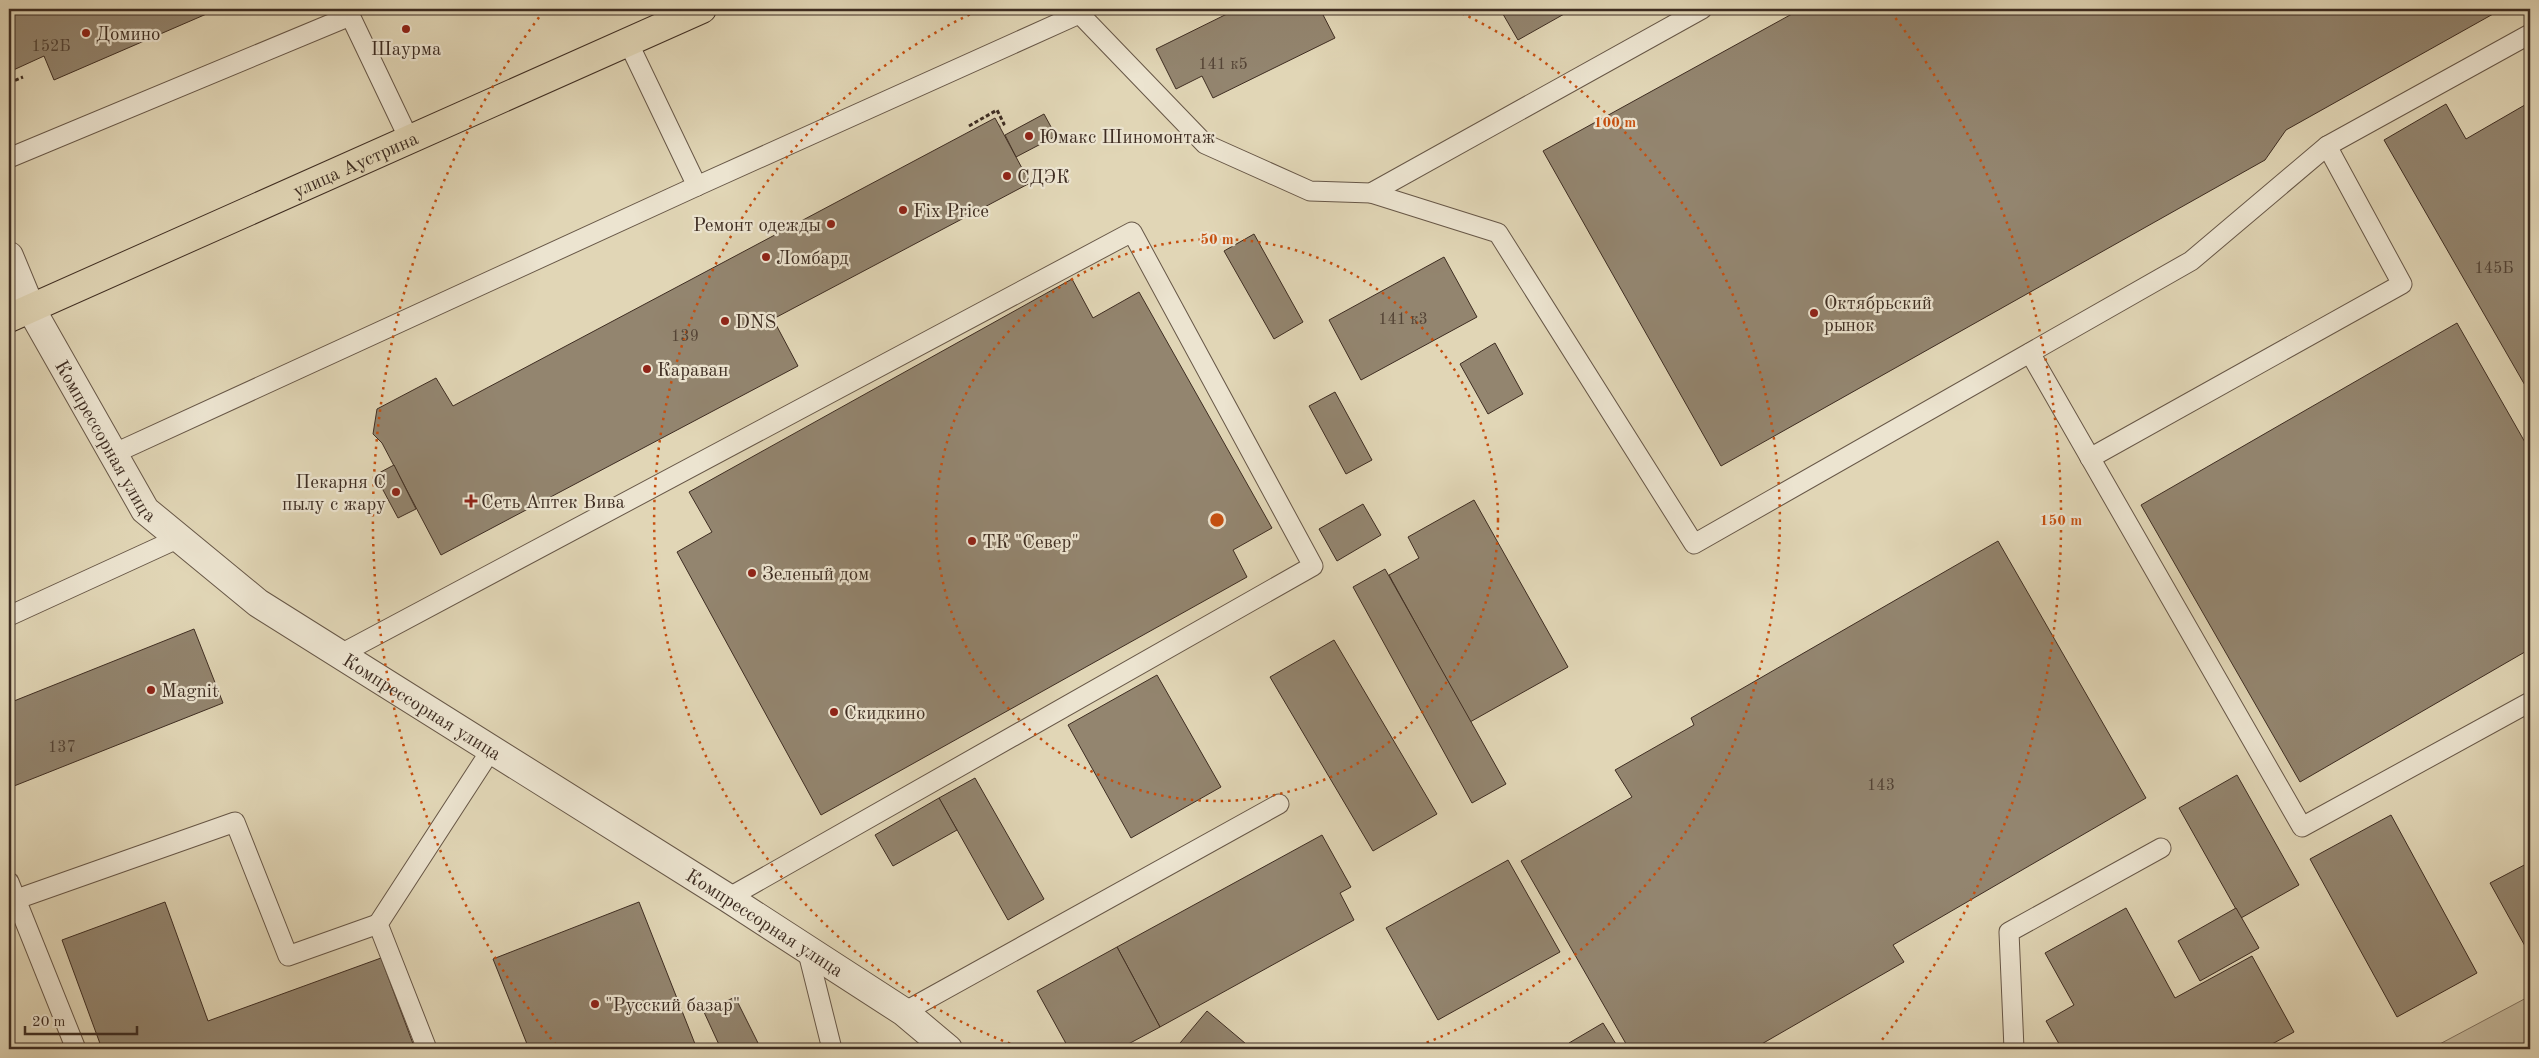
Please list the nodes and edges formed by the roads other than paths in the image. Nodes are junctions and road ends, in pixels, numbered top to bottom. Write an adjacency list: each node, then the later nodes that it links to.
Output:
1 (702, 9): 6 (main road, улица Аустрина)
2 (1702, 9): 11 (lane)
3 (1077, 11): 10 (lane); 11 (lane)
4 (348, 12): 7 (lane); 9 (lane)
5 (2530, 34): 8 (lane)
6 (628, 42): 7 (main road, улица Аустрина); 10 (lane)
7 (409, 139): 13 (main road, улица Аустрина)
8 (2327, 146): 14 (lane); 16 (lane)
9 (9, 158)
10 (698, 186): 15 (lane)
11 (1371, 193): 14 (lane)
12 (9, 256): 13 (street, Компрессорная улица)
13 (20, 313): 15 (street, Компрессорная улица)
14 (2030, 353): 16 (lane)
15 (113, 454): 17 (street, Компрессорная улица)
16 (2090, 458): 20 (lane)
17 (179, 538): 18 (lane); 19 (street, Компрессорная улица)
18 (9, 616)
19 (338, 655): 21 (street, Компрессорная улица); 25 (lane)
20 (2530, 702)
21 (491, 750): 25 (street, Компрессорная улица); 27 (lane)
22 (1279, 804): 29 (lane)
23 (2161, 848): 34 (lane)
24 (9, 882): 26 (lane)
25 (728, 898): 28 (street, Компрессорная улица)
26 (17, 900): 27 (lane); 30 (lane)
27 (378, 924): 31 (lane)
28 (807, 949): 29 (street, Компрессорная улица); 32 (lane)
29 (904, 1012): 33 (street, Компрессорная улица)
30 (76, 1049)
31 (427, 1049)
32 (832, 1049)
33 (948, 1049)
34 (2014, 1049)

